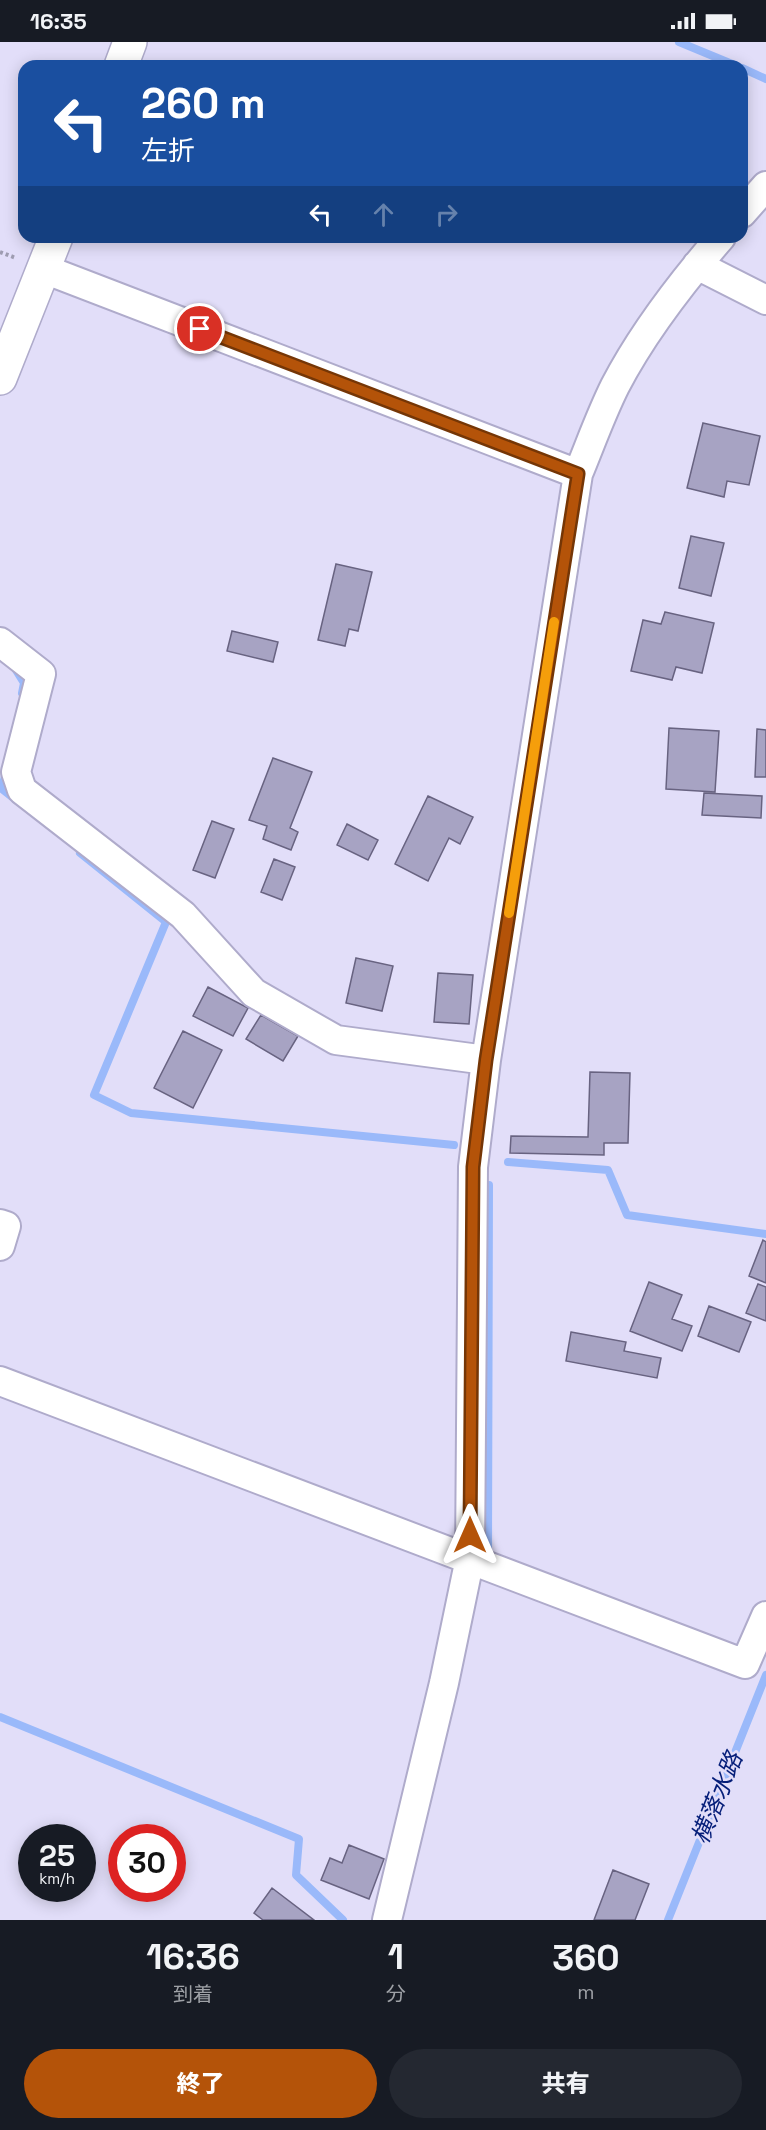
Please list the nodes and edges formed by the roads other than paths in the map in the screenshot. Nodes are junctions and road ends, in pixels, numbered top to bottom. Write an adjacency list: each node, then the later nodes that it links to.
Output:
1 (130, 42): 2 (street)
2 (123, 60)
3 (766, 186): 4 (street)
4 (748, 206)
5 (54, 243): 8 (street)
6 (716, 243): 7 (street)
7 (697, 265): 9 (street); 11 (street)
8 (44, 269): 10 (street); 11 (street)
9 (766, 300)
10 (0, 378)
11 (578, 474): 13 (street)
12 (0, 642): 13 (street)
13 (486, 1060): 17 (street)
14 (0, 1224): 15 (street)
15 (0, 1246)
16 (0, 1381): 17 (street)
17 (470, 1558): 18 (street); 19 (street)
18 (766, 1616)
19 (387, 1920)

